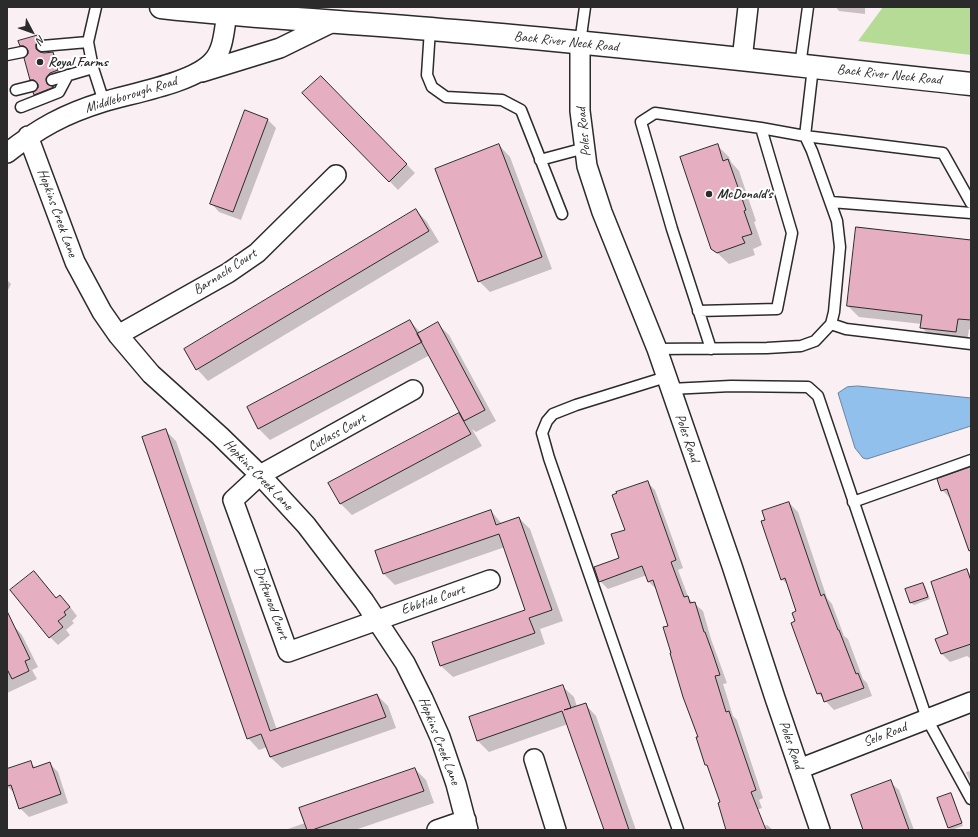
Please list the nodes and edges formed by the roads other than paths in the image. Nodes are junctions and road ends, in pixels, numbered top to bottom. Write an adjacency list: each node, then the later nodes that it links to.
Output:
1 (96, 7): 9 (lane)
2 (161, 7): 6 (street, Back River Neck Road)
3 (585, 7): 10 (lane)
4 (748, 7): 14 (street)
5 (808, 7): 15 (lane)
6 (227, 11): 7 (street, Back River Neck Road); 18 (street, Middleborough Road)
7 (335, 21): 8 (street, Back River Neck Road); 18 (street)
8 (430, 29): 10 (street, Back River Neck Road); 30 (lane)
9 (88, 42): 11 (lane); 16 (lane)
10 (580, 43): 14 (street, Back River Neck Road); 28 (street, Poles Road)
11 (42, 46)
12 (22, 52): 13 (lane)
13 (7, 55)
14 (742, 60): 15 (street, Back River Neck Road)
15 (807, 66): 20 (street, Back River Neck Road); 27 (lane)
16 (93, 68): 17 (lane); 23 (lane)
17 (68, 75): 19 (lane); 24 (lane)
18 (194, 75): 23 (street, Middleborough Road)
19 (52, 80)
20 (971, 84)
21 (32, 86): 22 (lane)
22 (16, 90)
23 (104, 102): 26 (street, Middleborough Road)
24 (21, 107)
25 (761, 128): 27 (lane); 36 (lane); 36 (lane)
26 (28, 136): 29 (street, Middleborough Road); 38 (street, Hopkins Creek Lane)
27 (805, 136): 32 (lane); 33 (lane)
28 (585, 148): 30 (lane); 40 (street, Poles Road)
29 (7, 153)
30 (540, 160): 35 (lane)
31 (336, 175): 38 (street, Barnacle Court)
32 (831, 202): 34 (lane); 37 (lane)
33 (971, 203)
34 (971, 212)
35 (562, 214)
36 (698, 311): 41 (lane)
37 (831, 324): 39 (lane); 41 (lane)
38 (118, 335): 45 (street, Hopkins Creek Lane)
39 (971, 344)
40 (657, 349): 41 (lane); 42 (street, Poles Road)
41 (711, 349)
42 (668, 383): 46 (lane); 52 (street, Poles Road); 57 (lane)
43 (413, 390): 45 (street, Cutlass Court)
44 (971, 460): 46 (lane)
45 (260, 475): 48 (street, Hopkins Creek Lane); 48 (street, Driftwood Court)
46 (853, 502): 50 (lane)
47 (490, 580): 48 (street, Ebbtide Court)
48 (376, 620): 54 (street, Hopkins Creek Lane)
49 (971, 702): 50 (street, Selo Road)
50 (927, 719): 52 (street, Selo Road); 53 (lane)
51 (534, 759): 56 (street)
52 (798, 769): 58 (street, Poles Road)
53 (971, 799)
54 (467, 825): 55 (street)
55 (437, 830)
56 (556, 830)
57 (678, 830)
58 (820, 830)

